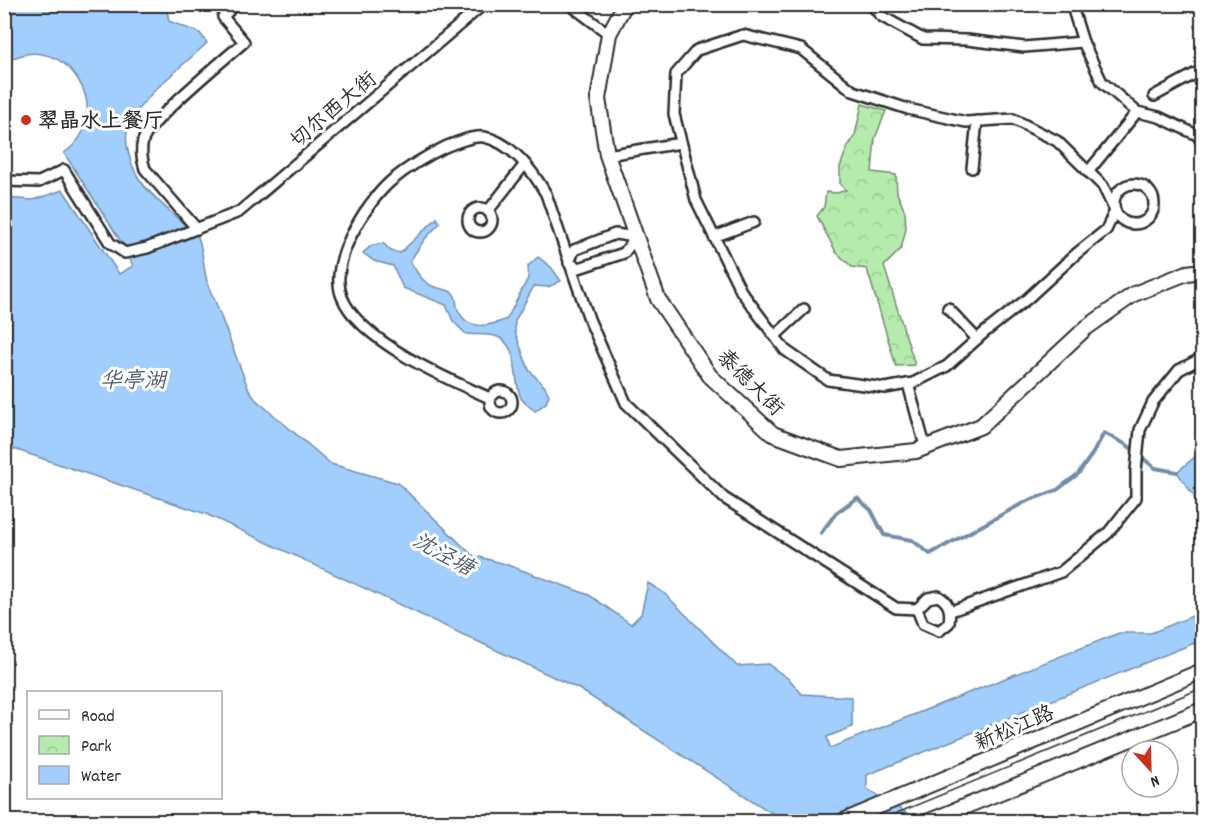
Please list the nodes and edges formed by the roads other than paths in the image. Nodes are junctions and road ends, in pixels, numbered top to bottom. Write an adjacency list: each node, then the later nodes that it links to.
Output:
1 (235, 4): 23 (street)
2 (484, 4): 23 (street, 切尔西大街)
3 (569, 4): 7 (street)
4 (625, 4): 7 (street, 泰德大街)
5 (871, 4): 8 (street)
6 (1076, 4): 8 (street)
7 (609, 34): 15 (street, 泰德大街)
8 (1083, 42): 11 (street)
9 (1203, 70): 10 (street)
10 (1154, 96)
11 (1137, 112): 13 (street); 18 (street)
12 (977, 121): 14 (street); 17 (street); 18 (street)
13 (1203, 142)
14 (681, 143): 15 (street); 25 (street)
15 (607, 155): 24 (street, 泰德大街)
16 (525, 164): 20 (street); 26 (street); 34 (street)
17 (972, 168)
18 (1088, 172): 21 (street)
19 (4, 181): 23 (street, 切尔西大街)
20 (488, 211)
21 (1115, 211): 21 (street); 31 (street)
22 (754, 222): 25 (street)
23 (197, 229)
24 (636, 237): 26 (street); 26 (street); 35 (street, 泰德大街)
25 (714, 237): 30 (street)
26 (569, 263): 36 (street)
27 (1203, 271): 35 (street, 泰德大街)
28 (948, 308): 31 (street)
29 (804, 309): 30 (street)
30 (775, 336): 33 (street)
31 (977, 339): 33 (street)
32 (1203, 358): 37 (street)
33 (908, 384): 35 (street)
34 (490, 398)
35 (925, 446)
36 (917, 609): 37 (street); 37 (street)
37 (951, 611)
38 (1203, 671): 41 (street, 新松江路)
39 (1203, 710): 40 (street)
40 (931, 820)
41 (842, 822)

